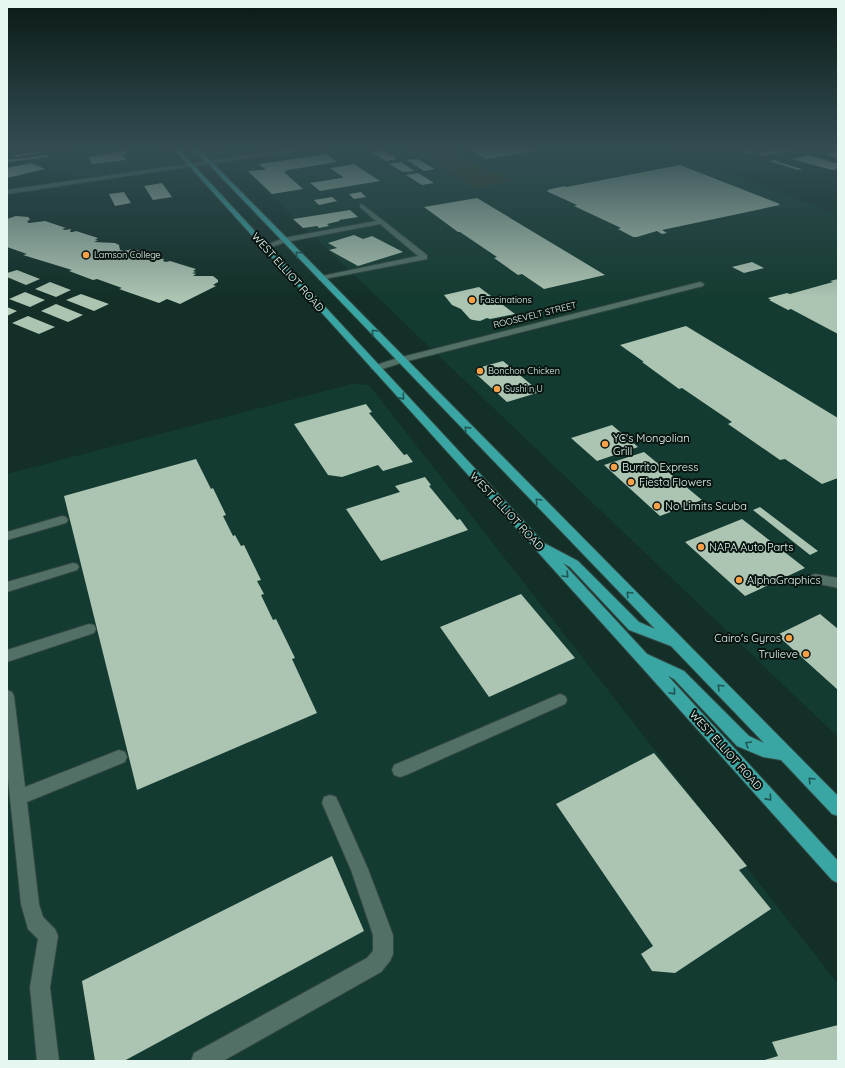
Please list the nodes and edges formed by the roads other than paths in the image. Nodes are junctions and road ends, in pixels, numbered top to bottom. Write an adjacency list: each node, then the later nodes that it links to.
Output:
1 (220, 198): 6 (main road, WEST ELLIOT ROAD)
2 (243, 198): 5 (main road, WEST ELLIOT ROAD)
3 (362, 206): 4 (street)
4 (381, 222): 5 (street); 7 (street)
5 (284, 240): 6 (street); 7 (main road, WEST ELLIOT ROAD, one-way to 5)
6 (265, 247): 10 (main road, WEST ELLIOT ROAD)
7 (322, 278): 9 (main road, WEST ELLIOT ROAD, one-way to 7)
8 (700, 284): 9 (street, ROOSEVELT STREET)
9 (401, 360): 10 (street, ROOSEVELT STREET); 19 (main road, WEST ELLIOT ROAD, one-way to 9)
10 (376, 368): 13 (main road, WEST ELLIOT ROAD, one-way to 13)
11 (62, 520): 12 (street)
12 (7, 536)
13 (535, 542): 19 (main road); 21 (main road, WEST ELLIOT ROAD, one-way to 21)
14 (73, 567): 17 (street)
15 (815, 580): 16 (street)
16 (838, 583)
17 (7, 587)
18 (89, 629): 20 (street)
19 (675, 641): 24 (main road, WEST ELLIOT ROAD, one-way to 19)
20 (7, 656)
21 (642, 658): 24 (main road, one-way to 21); 30 (main road, WEST ELLIOT ROAD, one-way to 30)
22 (7, 696): 27 (street)
23 (560, 700): 26 (street)
24 (786, 754): 29 (main road, WEST ELLIOT ROAD, one-way to 24)
25 (119, 757): 27 (street)
26 (400, 770)
27 (18, 798): 31 (street)
28 (330, 804): 32 (street)
29 (838, 808)
30 (838, 874)
31 (48, 1061)
32 (202, 1061)

